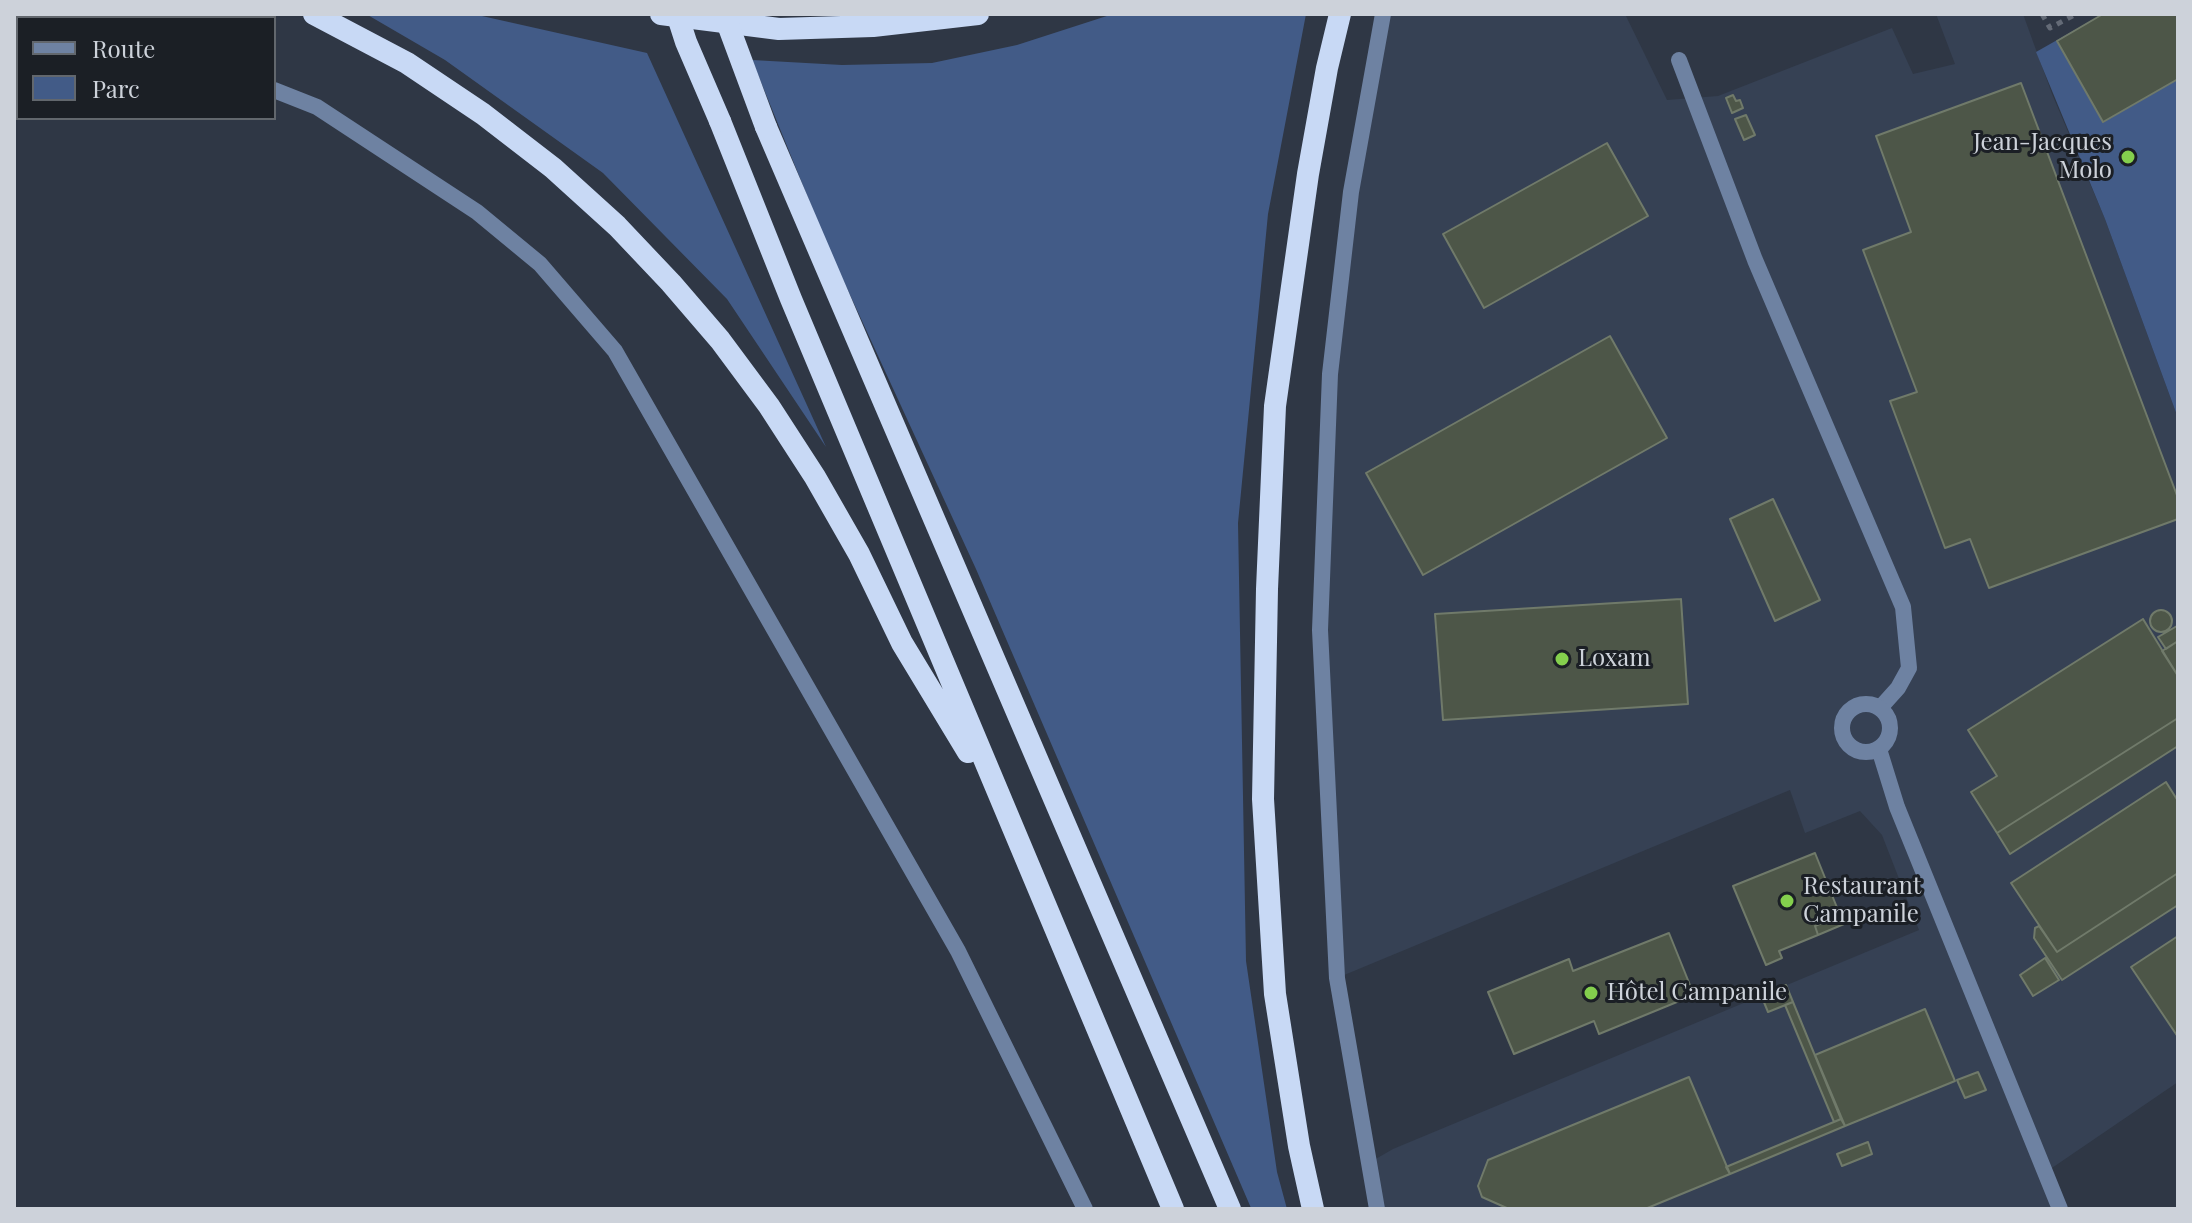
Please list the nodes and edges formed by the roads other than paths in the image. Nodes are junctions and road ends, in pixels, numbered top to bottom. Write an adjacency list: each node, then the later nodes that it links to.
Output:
1 (314, 14): 12 (highway)
2 (661, 14): 5 (highway)
3 (677, 14): 12 (highway, bridge)
4 (724, 14): 15 (highway, bridge)
5 (978, 14)
6 (1340, 14): 16 (highway)
7 (1383, 14): 17 (street)
8 (1679, 60): 10 (street)
9 (276, 91): 13 (street)
10 (1880, 708): 11 (street); 11 (street)
11 (1879, 749): 18 (street)
12 (1005, 813): 14 (highway)
13 (1085, 1209)
14 (1173, 1209)
15 (1230, 1209)
16 (1313, 1209)
17 (1377, 1209)
18 (2060, 1209)

